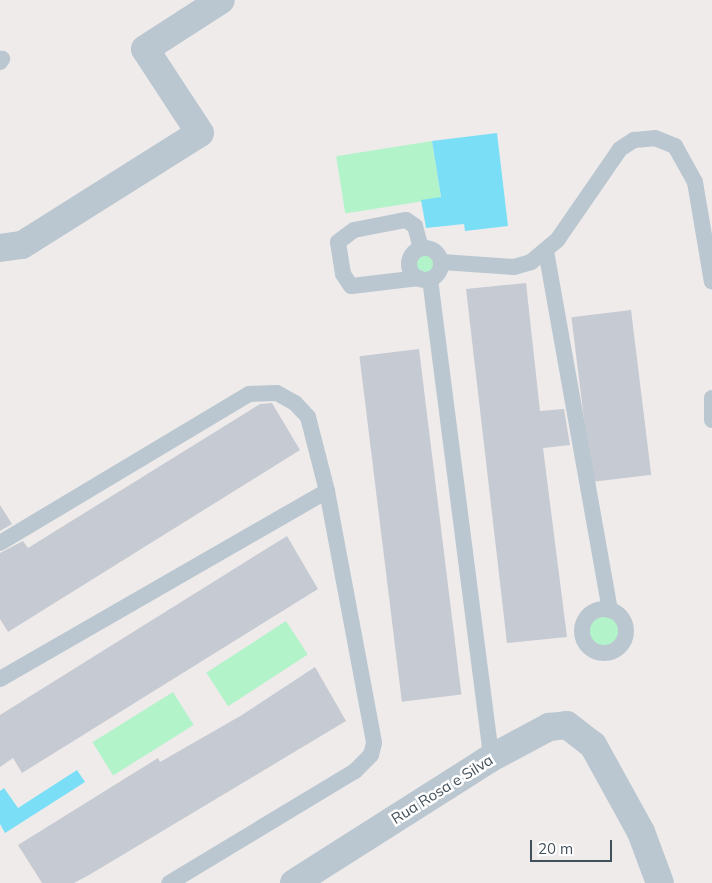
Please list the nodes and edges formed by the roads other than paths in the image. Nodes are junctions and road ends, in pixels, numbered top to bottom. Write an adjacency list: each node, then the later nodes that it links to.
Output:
1 (221, 0): 2 (street)
2 (0, 248)
3 (421, 248): 5 (lane); 6 (lane); 6 (lane)
4 (546, 251): 5 (lane); 7 (lane); 12 (lane)
5 (442, 262): 6 (lane)
6 (424, 279): 14 (lane)
7 (712, 282)
8 (712, 398): 9 (lane)
9 (712, 420)
10 (327, 491): 11 (lane); 13 (lane); 15 (lane)
11 (0, 544)
12 (610, 610)
13 (0, 679)
14 (491, 758): 16 (street, Rua Rosa e Silva); 17 (street, Rua Rosa e Silva)
15 (169, 883)
16 (294, 883)
17 (660, 883)

